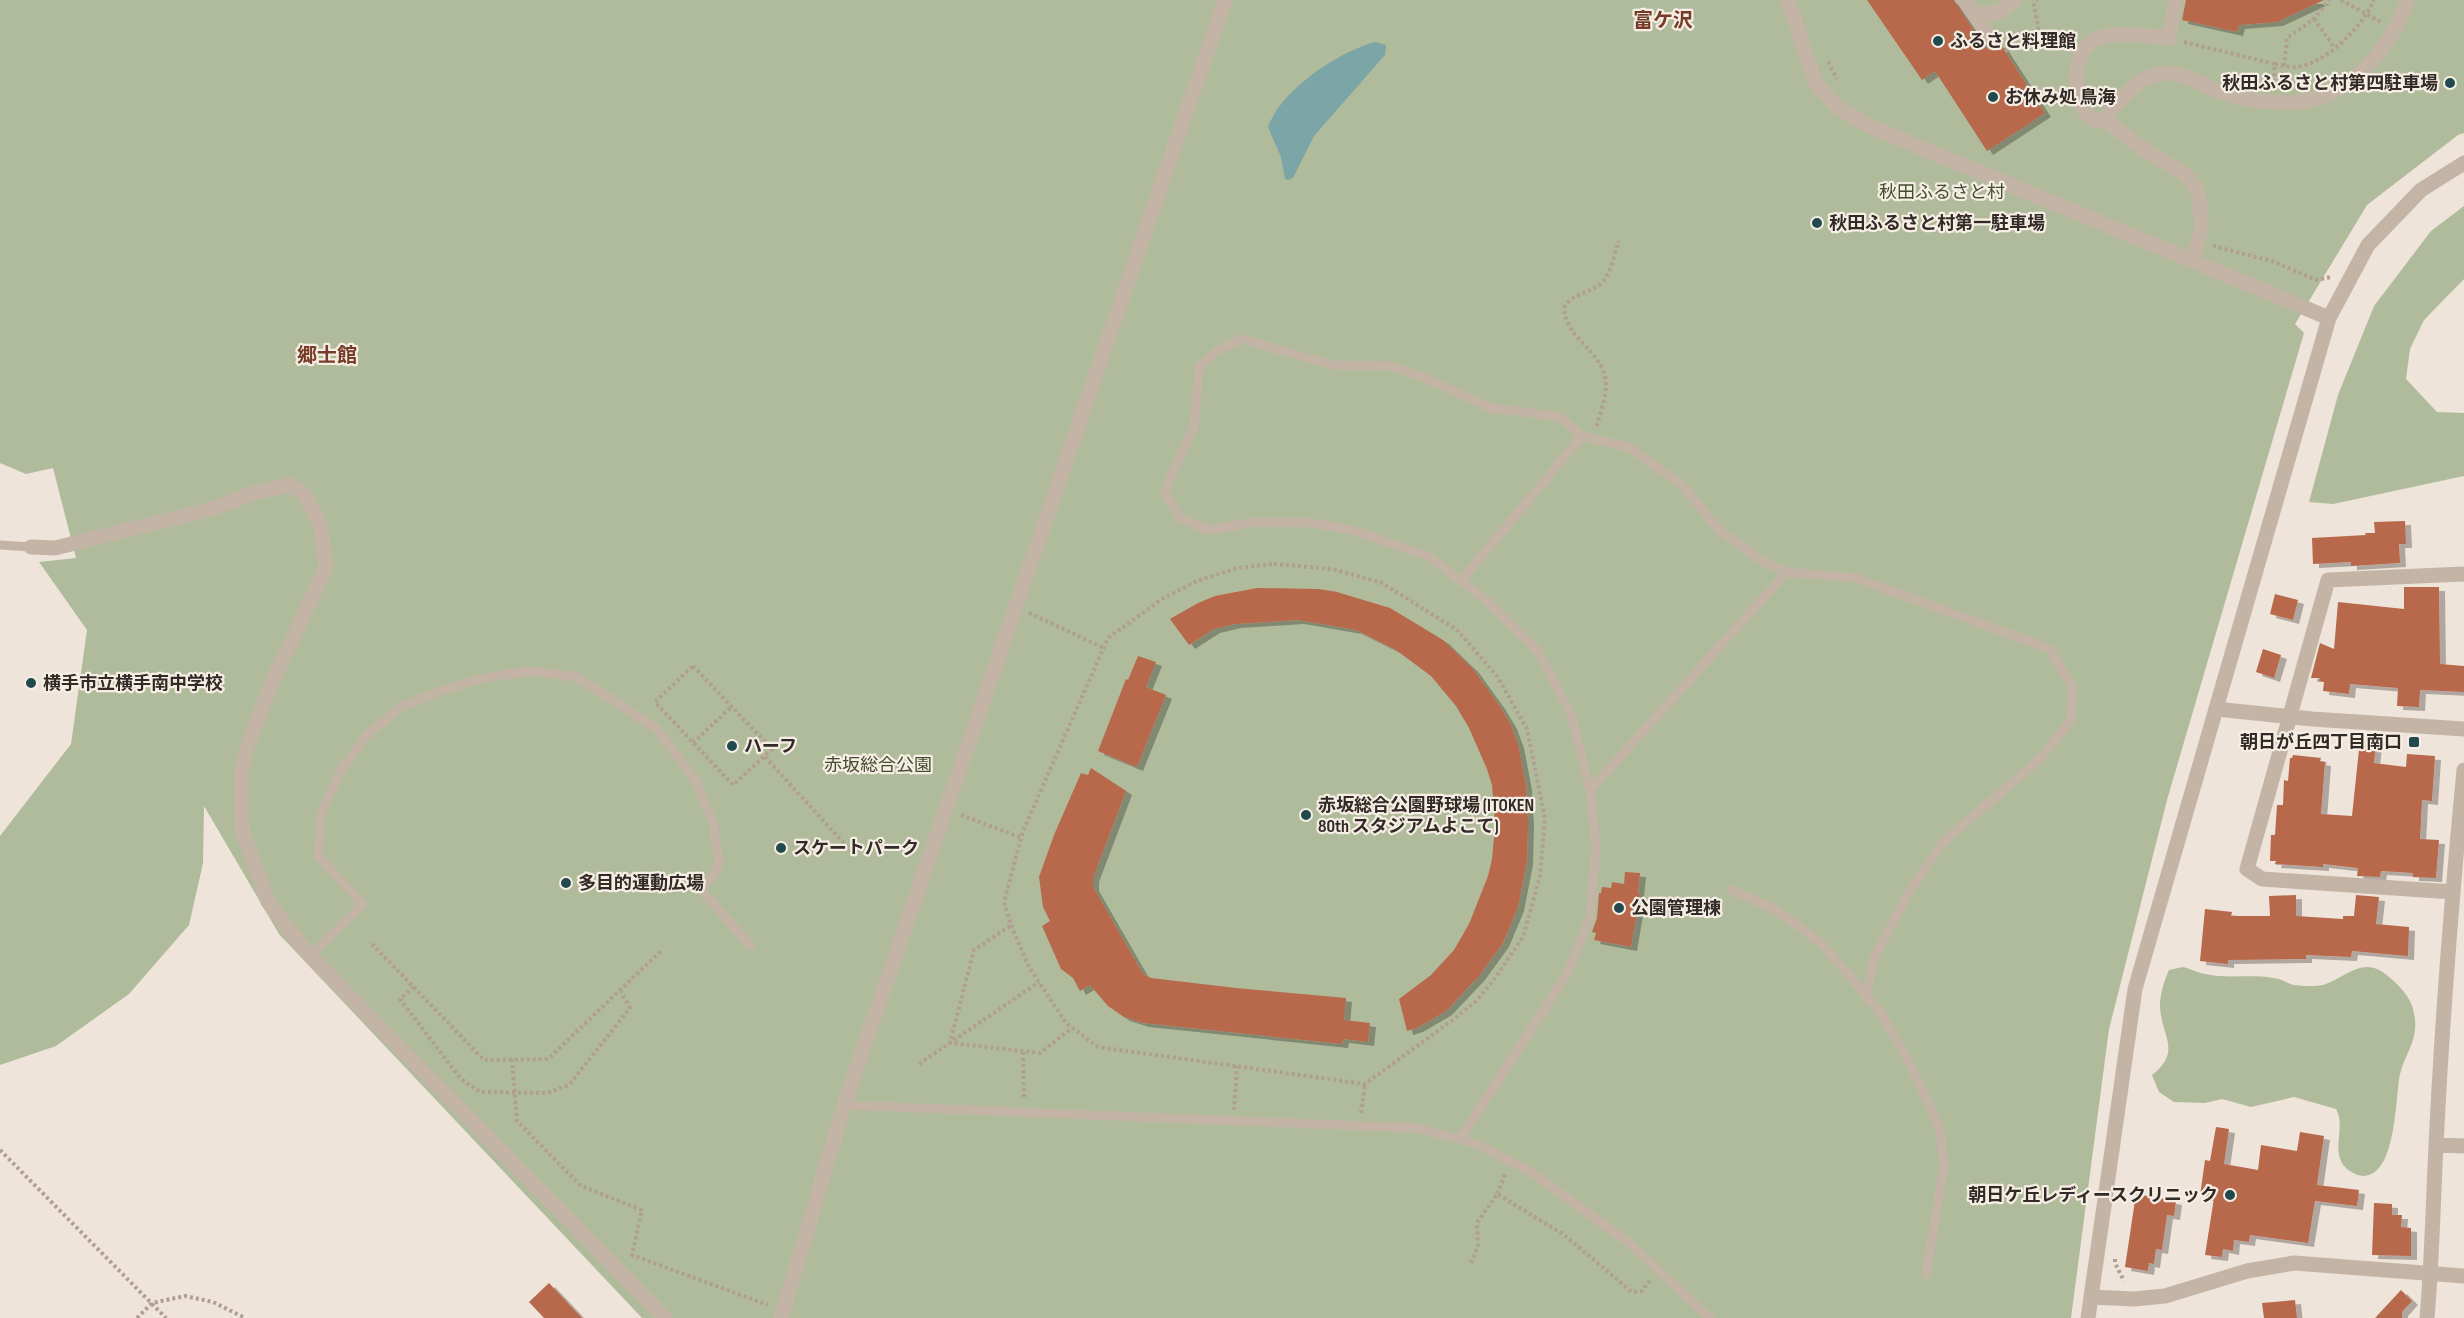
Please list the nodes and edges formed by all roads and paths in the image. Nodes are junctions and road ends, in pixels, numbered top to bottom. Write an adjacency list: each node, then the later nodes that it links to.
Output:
1 (1226, 0): 36 (street)
2 (1788, 0): 26 (street)
3 (2015, 0): 10 (street)
4 (2037, 0): 16 (path)
5 (2176, 0): 13 (street)
6 (2329, 0): 12 (path)
7 (2341, 0): 11 (path)
8 (2374, 0): 11 (path)
9 (2407, 0): 22 (street)
10 (1968, 6): 14 (street)
11 (2366, 15): 15 (path)
12 (2314, 19): 15 (path); 19 (path)
13 (2169, 38): 18 (path); 22 (street)
14 (1991, 39)
15 (2335, 48): 19 (path)
16 (2005, 51)
17 (1823, 53): 20 (path)
18 (2275, 64): 19 (path); 21 (path)
19 (2284, 66)
20 (1839, 83)
21 (2273, 90)
22 (2103, 119): 24 (street)
23 (2464, 163): 28 (street)
24 (2199, 236): 26 (street); 27 (path)
25 (1619, 241): 30 (path)
26 (2193, 260): 28 (street)
27 (2336, 269)
28 (2329, 318): 39 (street)
29 (1582, 436): 30 (lane); 35 (lane); 35 (lane)
30 (1593, 438): 33 (lane)
31 (0, 545): 32 (lane)
32 (31, 547): 55 (street)
33 (1787, 572): 45 (lane); 59 (lane)
34 (2464, 574): 40 (street)
35 (1461, 581): 45 (lane)
36 (1016, 607): 37 (path); 46 (street)
37 (1104, 648): 47 (path); 66 (path)
38 (731, 707): 42 (path); 42 (path); 43 (path)
39 (2216, 710): 40 (street); 83 (street)
40 (2290, 716): 41 (street); 50 (street)
41 (2464, 729)
42 (693, 743): 43 (path)
43 (765, 757): 48 (path)
44 (2464, 770): 50 (street)
45 (1590, 790): 72 (lane)
46 (946, 809): 47 (path); 68 (street)
47 (1022, 837): 51 (path)
48 (851, 851)
49 (1731, 890): 59 (lane)
50 (2452, 892): 73 (street)
51 (1011, 925): 56 (path); 61 (path)
52 (372, 944): 57 (path)
53 (751, 946): 55 (lane)
54 (661, 951): 58 (path)
55 (310, 956): 89 (street)
56 (1039, 982): 60 (path); 61 (path)
57 (414, 987): 63 (path); 67 (path)
58 (621, 991): 63 (path); 67 (path)
59 (1866, 998): 81 (lane)
60 (1072, 1028): 62 (path); 65 (path)
61 (950, 1043): 62 (path); 64 (path)
62 (1023, 1052): 69 (path)
63 (512, 1059): 67 (path)
64 (920, 1064)
65 (1237, 1066): 66 (path); 70 (path)
66 (1365, 1084): 71 (path)
67 (514, 1093): 85 (path)
68 (844, 1105): 69 (lane); 85 (street)
69 (1024, 1113): 70 (lane)
70 (1234, 1120): 71 (lane)
71 (1360, 1126): 72 (lane)
72 (1460, 1139): 76 (lane)
73 (2436, 1145): 74 (street); 80 (street)
74 (2464, 1146)
75 (0, 1150): 84 (path)
76 (1510, 1161): 77 (path); 79 (lane)
77 (1497, 1194): 78 (path); 79 (path)
78 (1471, 1263)
79 (1658, 1270): 90 (lane)
80 (2431, 1273): 82 (street); 83 (street); 92 (street)
81 (1926, 1275)
82 (2464, 1276)
83 (2091, 1297): 91 (street)
84 (152, 1304): 86 (path); 87 (path); 88 (path)
85 (782, 1314)
86 (137, 1318)
87 (166, 1318)
88 (246, 1318)
89 (665, 1318)
90 (1710, 1318)
91 (2088, 1318)
92 (2427, 1318)

